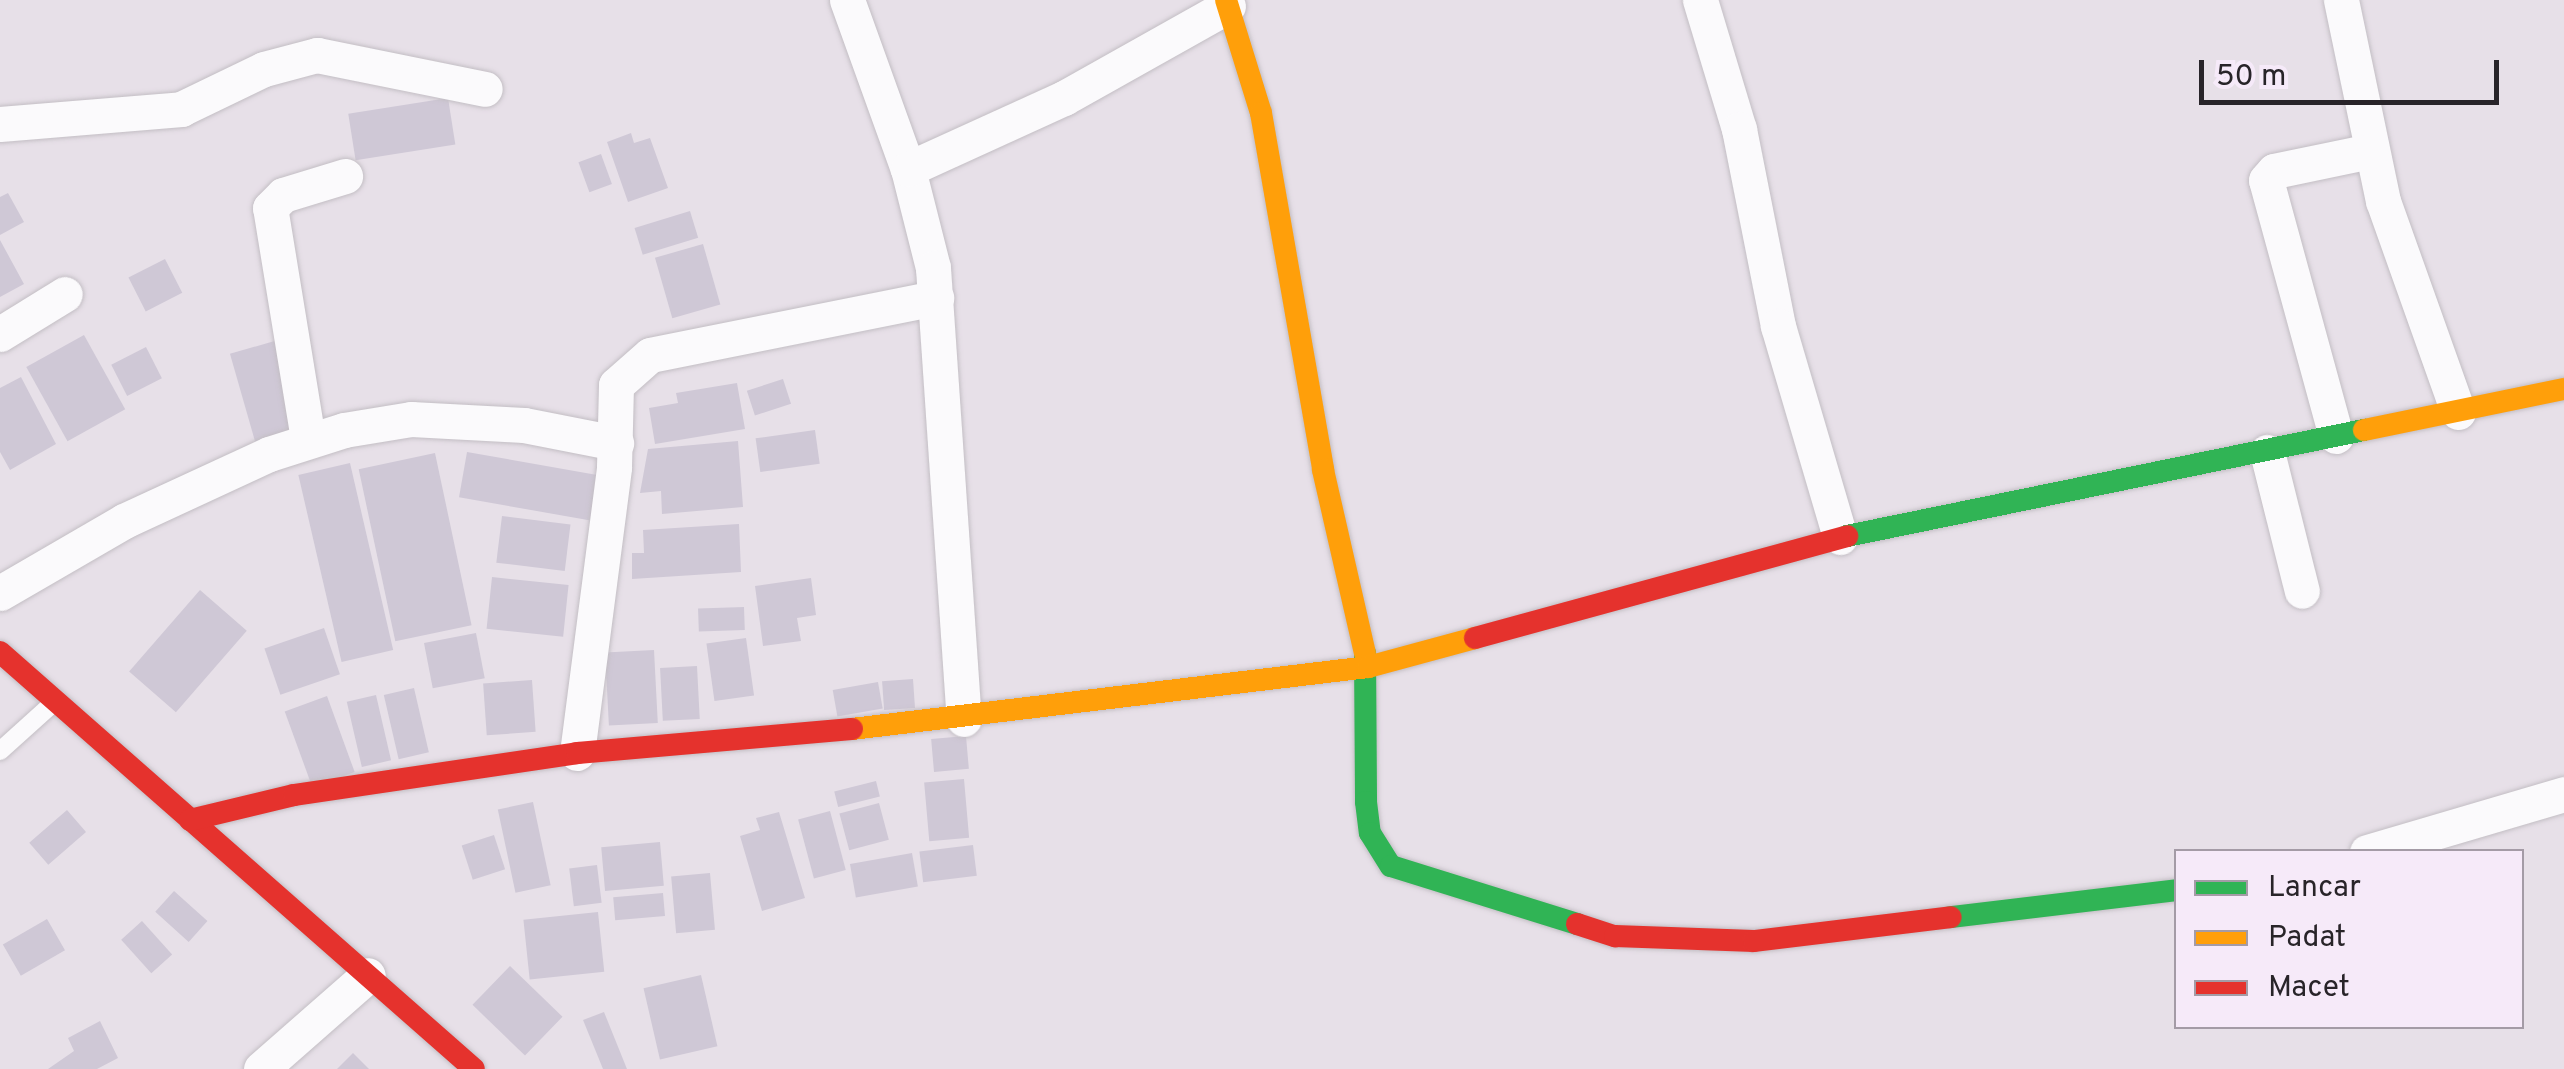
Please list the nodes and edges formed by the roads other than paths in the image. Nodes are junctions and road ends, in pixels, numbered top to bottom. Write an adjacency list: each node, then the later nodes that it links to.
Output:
1 (847, 0): 8 (street)
2 (1700, 0): 19 (street)
3 (2341, 0): 7 (street)
4 (1227, 3): 8 (street); 23 (street)
5 (485, 89): 6 (street)
6 (0, 124)
7 (2371, 151): 14 (street); 15 (street)
8 (908, 169): 11 (street)
9 (345, 176): 16 (street)
10 (65, 294): 12 (street)
11 (936, 298): 17 (street); 25 (street)
12 (0, 334)
13 (2564, 389): 14 (street)
14 (2458, 412): 15 (street)
15 (2336, 436): 18 (street)
16 (308, 439): 17 (street); 21 (street)
17 (616, 443): 27 (street)
18 (2267, 452): 19 (street); 20 (street)
19 (1840, 537): 23 (street)
20 (2302, 591)
21 (0, 593)
22 (0, 652): 24 (street)
23 (1368, 667): 25 (street); 31 (street)
24 (55, 701): 26 (lane); 29 (street)
25 (964, 719): 27 (street)
26 (0, 751)
27 (577, 753): 29 (street)
28 (2564, 794): 30 (street)
29 (190, 820): 32 (street)
30 (2377, 849)
31 (2174, 890)
32 (368, 976): 33 (street); 34 (street)
33 (261, 1069)
34 (474, 1069)

